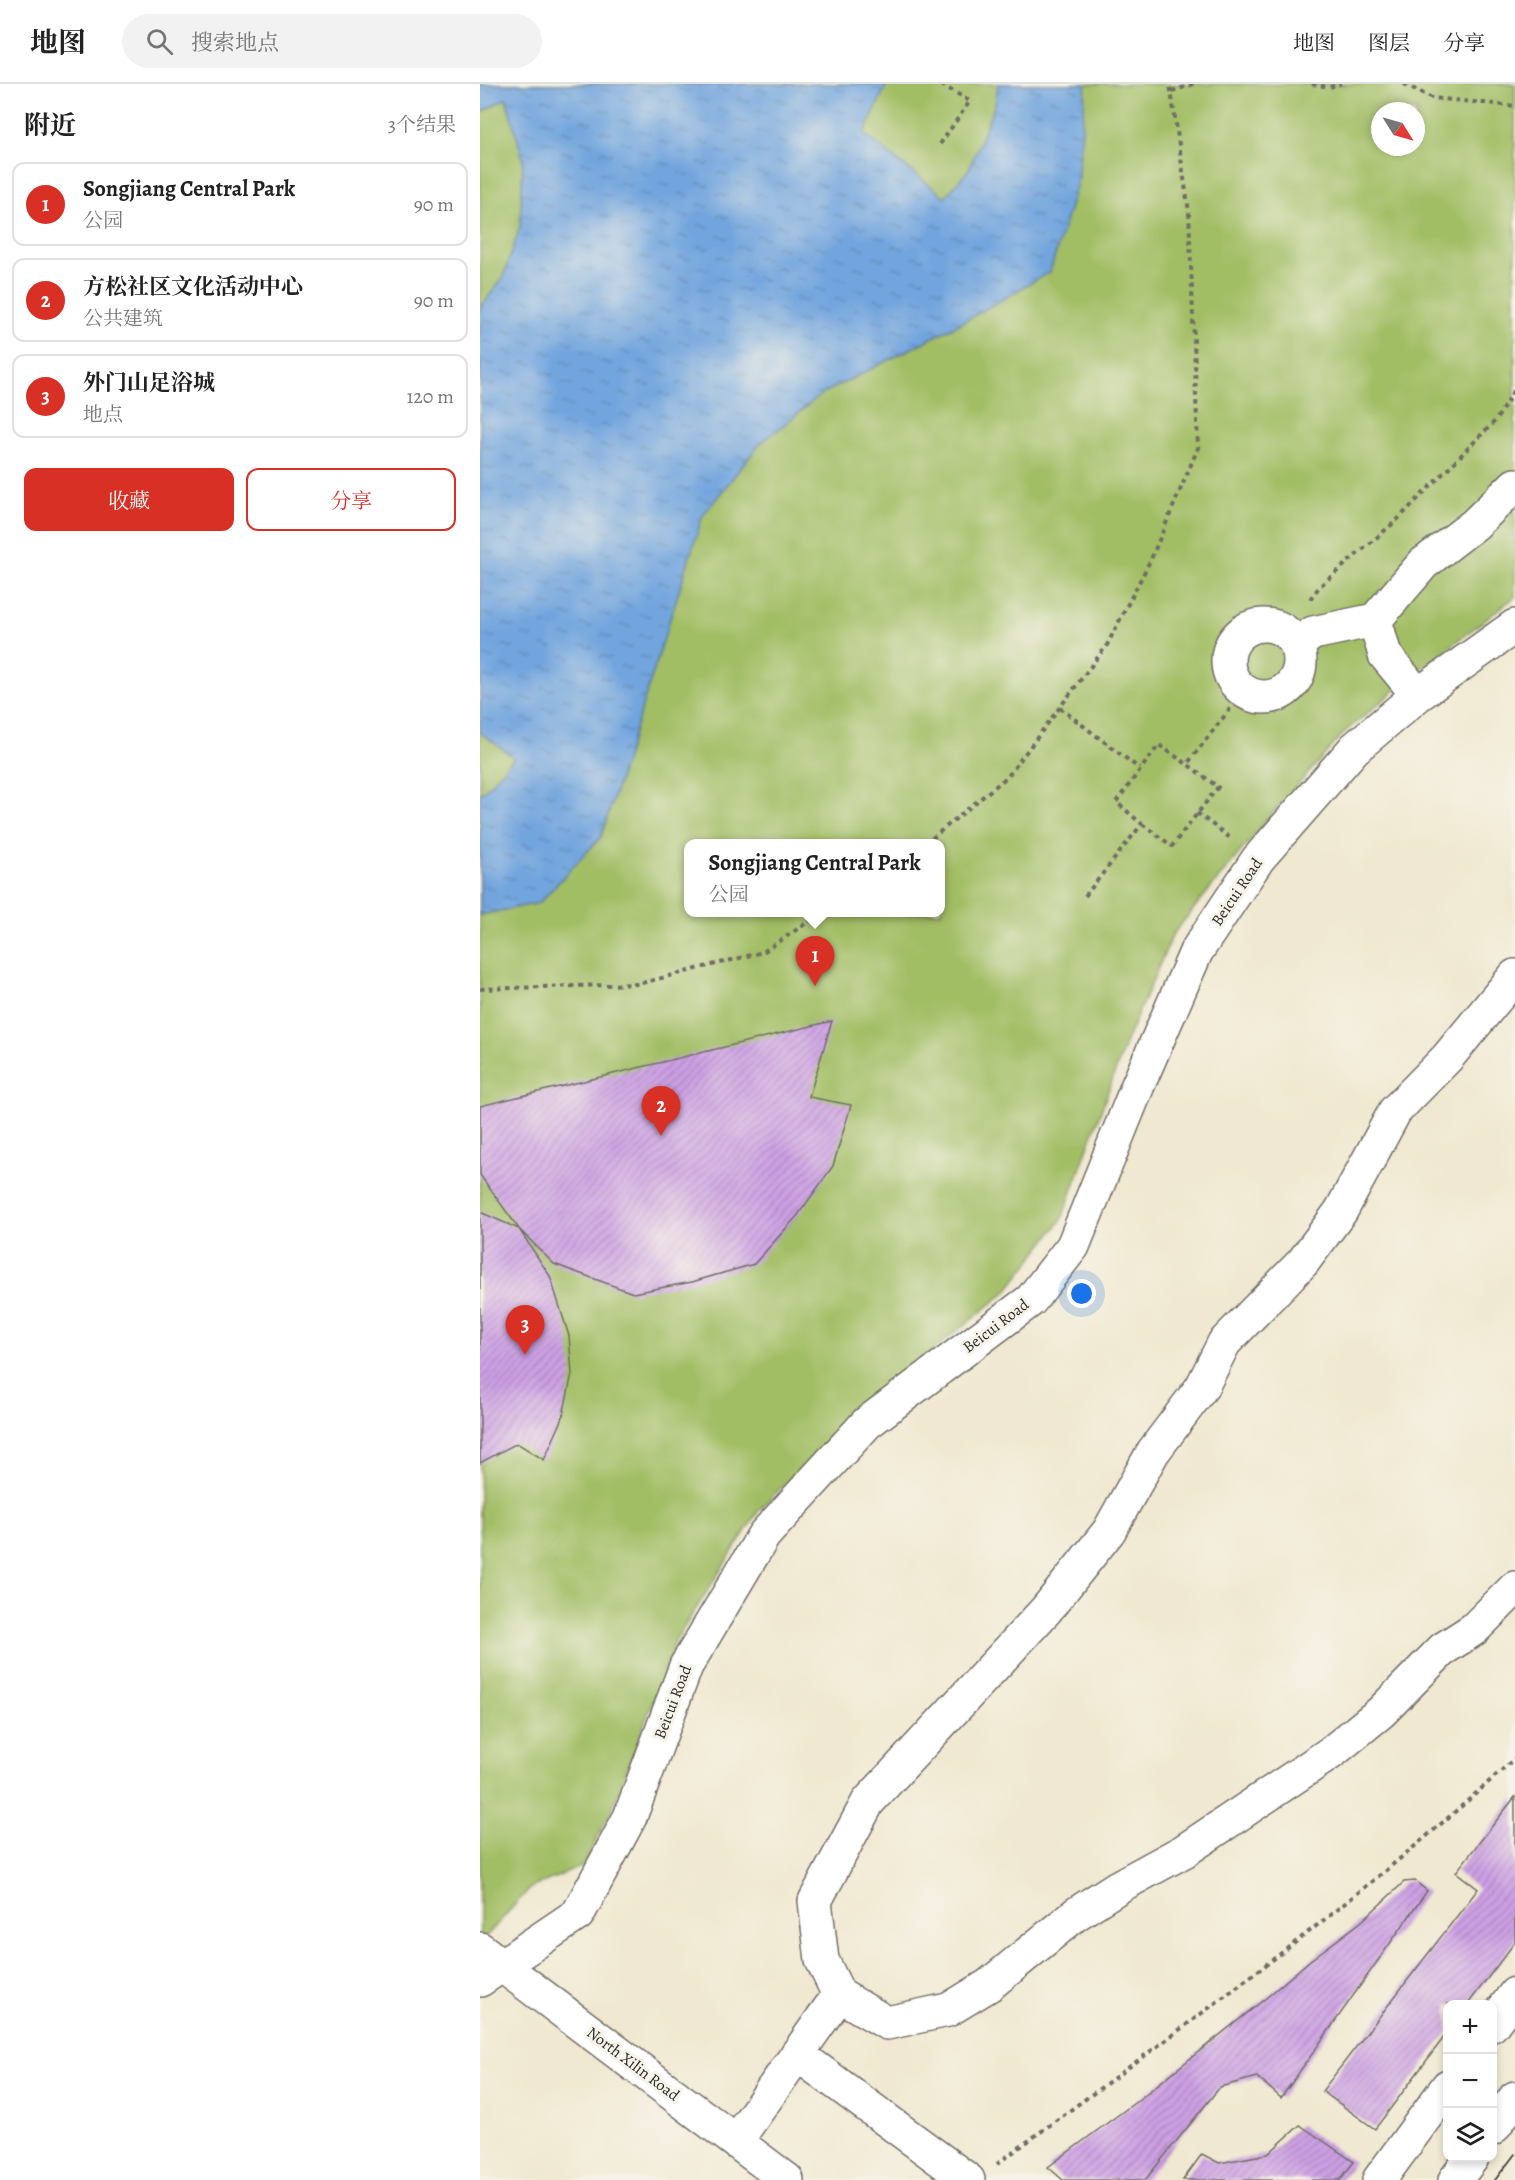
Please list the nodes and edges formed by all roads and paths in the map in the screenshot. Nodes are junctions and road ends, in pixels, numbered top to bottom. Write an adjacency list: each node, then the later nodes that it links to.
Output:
1 (940, 84): 9 (path)
2 (1170, 84): 7 (path)
3 (1194, 84): 7 (path)
4 (1312, 84): 5 (path)
5 (1341, 84)
6 (1404, 84): 8 (path)
7 (1172, 91): 17 (path)
8 (1515, 106)
9 (940, 144)
10 (1515, 388): 14 (path)
11 (1515, 484): 12 (street)
12 (1375, 620): 14 (street); 16 (street)
13 (1515, 626): 16 (street, Beicui Road)
14 (1291, 638): 15 (street); 15 (street)
15 (1244, 691): 18 (path)
16 (1418, 695): 23 (street, Beicui Road)
17 (1060, 708): 19 (path); 22 (path)
18 (1187, 764): 19 (path); 20 (path)
19 (1140, 769): 21 (path)
20 (1197, 813): 21 (path); 23 (path)
21 (1142, 824): 24 (path)
22 (930, 839)
23 (1258, 860): 30 (street, Beicui Road)
24 (1085, 896)
25 (816, 917): 27 (path)
26 (1515, 975): 32 (street)
27 (480, 989)
28 (1515, 1588): 32 (street)
29 (1515, 1758): 40 (path)
30 (487, 1964): 38 (street, North Xilin Road)
31 (1515, 1994): 33 (street)
32 (839, 1995): 34 (street)
33 (1497, 2018)
34 (796, 2054): 38 (street); 40 (street)
35 (1443, 2093): 42 (street)
36 (1515, 2098): 37 (street)
37 (1497, 2122)
38 (736, 2141): 41 (street, North Xilin Road)
39 (1468, 2162): 43 (street)
40 (981, 2173)
41 (786, 2180)
42 (1379, 2180)
43 (1455, 2180)

